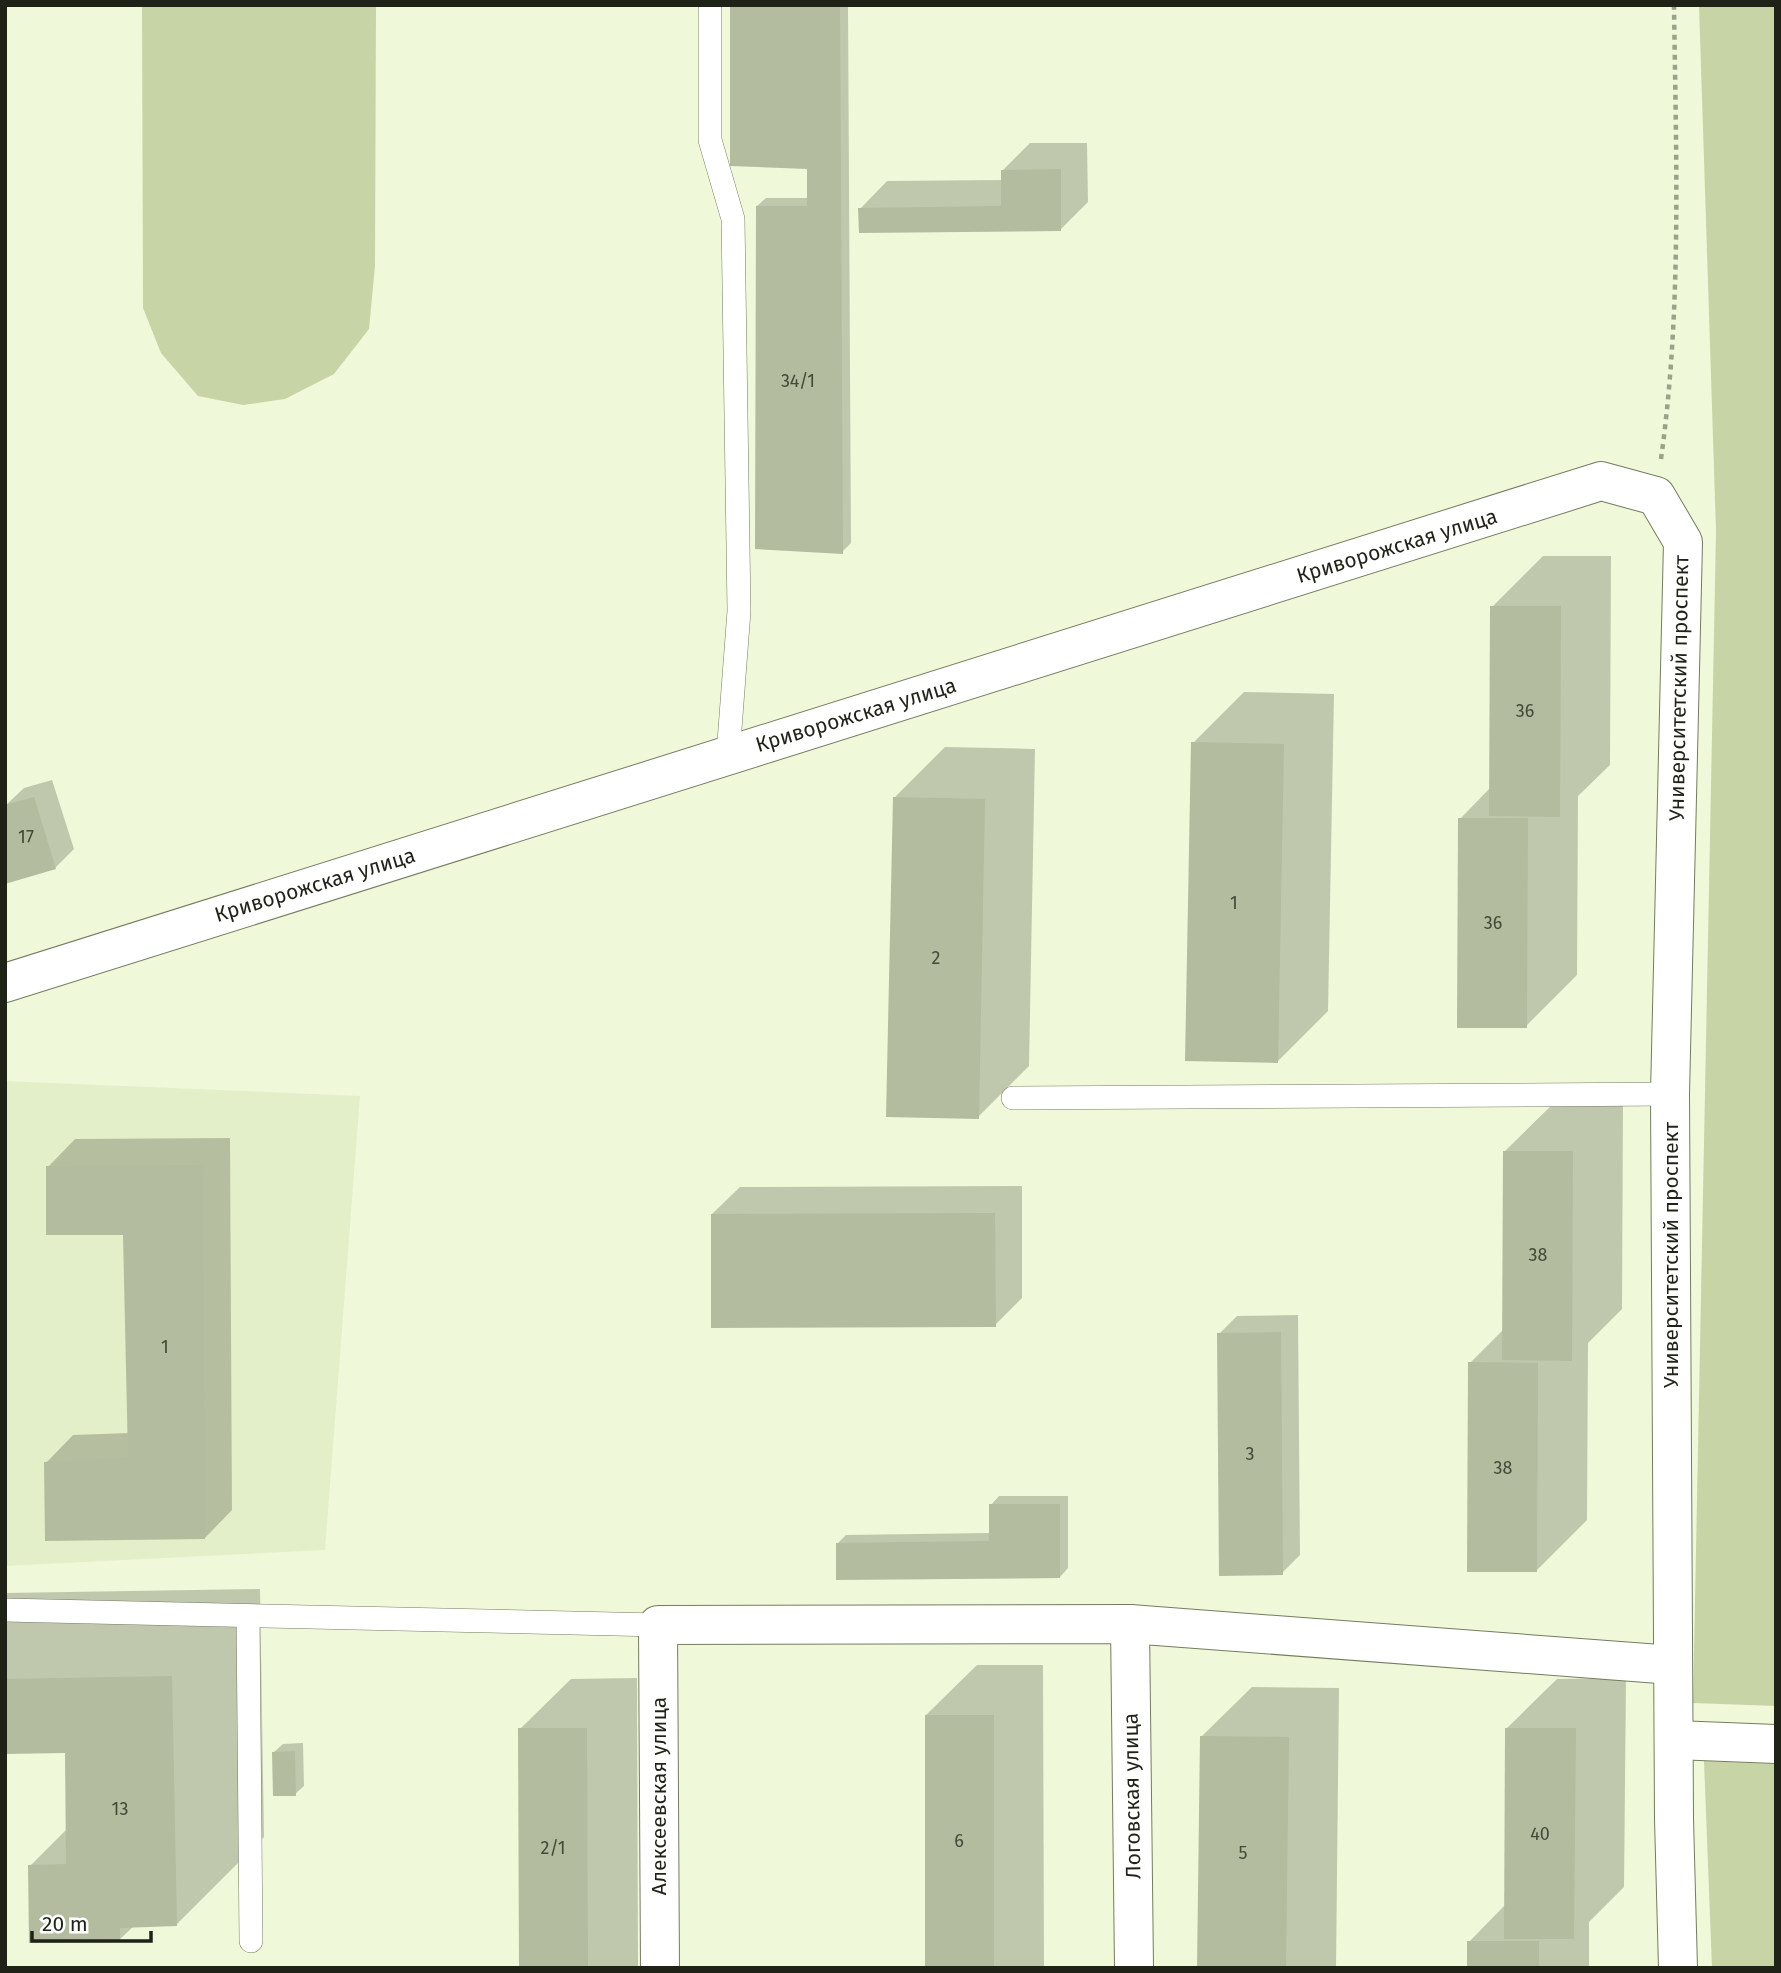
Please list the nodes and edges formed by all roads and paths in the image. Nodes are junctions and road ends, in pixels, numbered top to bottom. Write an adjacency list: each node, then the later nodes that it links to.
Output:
1 (710, 5): 4 (lane)
2 (1674, 5): 3 (path)
3 (1656, 496): 4 (street, Криворожская улица); 6 (street, Университетский проспект)
4 (728, 755): 5 (street, Криворожская улица)
5 (5, 984)
6 (1671, 1094): 7 (lane); 12 (street, Университетский проспект)
7 (1013, 1098)
8 (5, 1610): 9 (lane)
9 (248, 1616): 11 (lane); 15 (lane)
10 (1130, 1624): 11 (street); 12 (street); 17 (street, Логовская улица)
11 (657, 1625): 16 (street, Алексеевская улица)
12 (1673, 1665): 13 (street, Университетский проспект)
13 (1675, 1740): 14 (street); 18 (street, Университетский проспект)
14 (1776, 1744)
15 (251, 1941)
16 (660, 1968)
17 (1134, 1968)
18 (1678, 1968)

